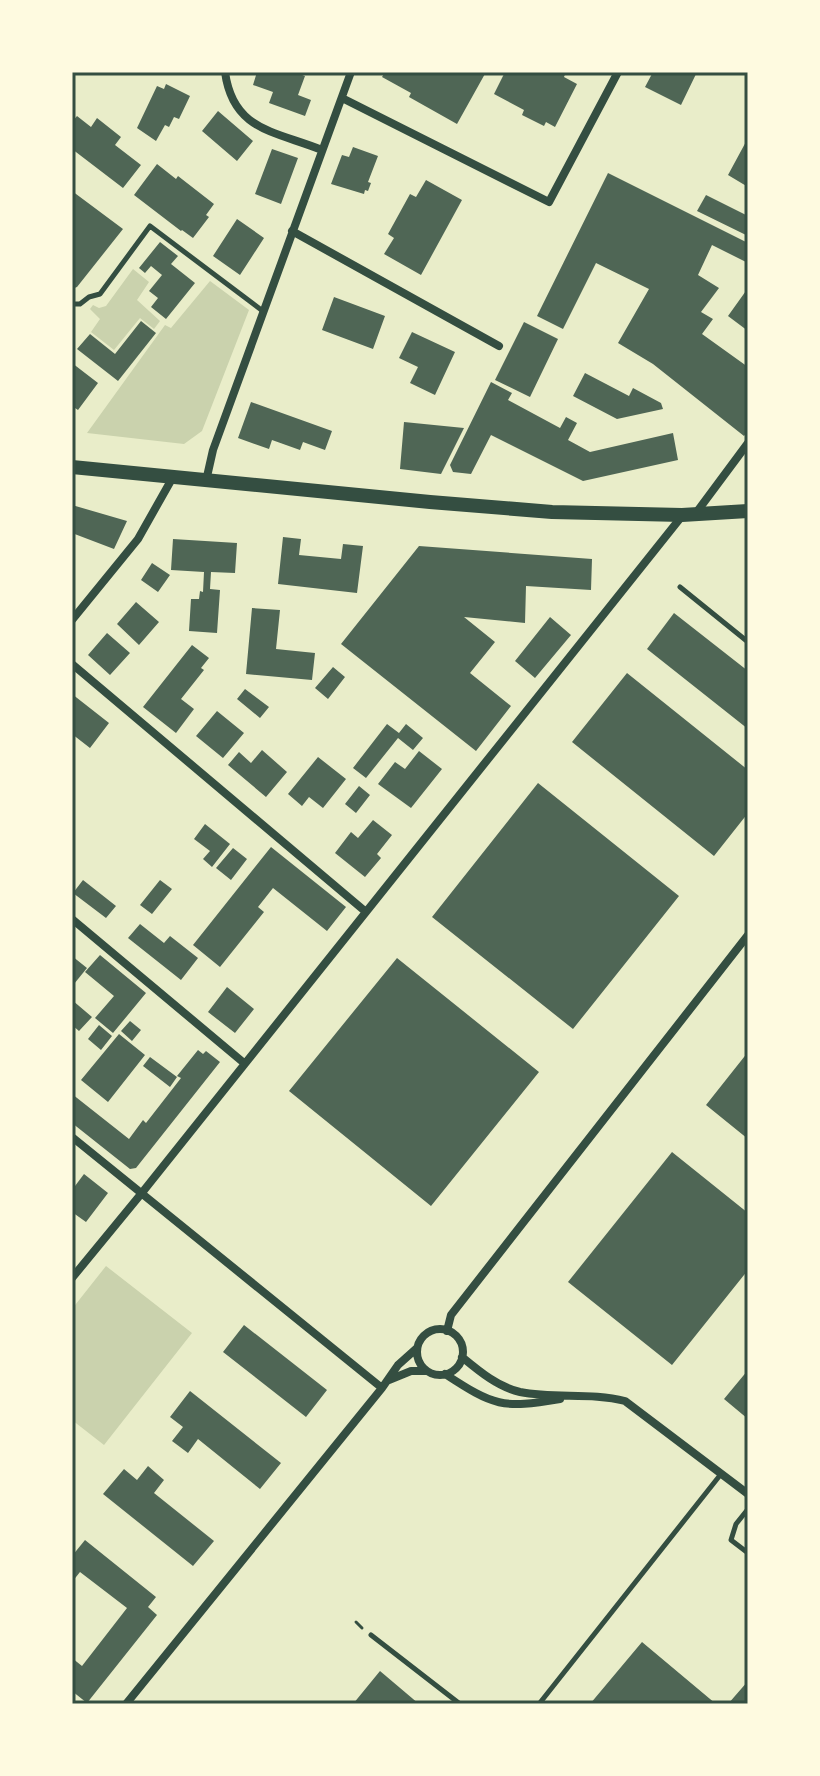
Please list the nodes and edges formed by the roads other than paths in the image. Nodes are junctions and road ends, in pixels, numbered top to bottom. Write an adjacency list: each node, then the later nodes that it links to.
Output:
1 (225, 72): 5 (street)
2 (351, 72): 4 (street)
3 (618, 72): 4 (street)
4 (342, 98): 5 (street)
5 (322, 150): 6 (street)
6 (292, 231): 8 (street); 9 (street)
7 (72, 304): 8 (lane)
8 (264, 312): 13 (street)
9 (499, 346)
10 (748, 443): 15 (street)
11 (72, 467): 12 (main road)
12 (173, 477): 13 (main road); 17 (street)
13 (206, 481): 15 (main road)
14 (748, 511): 15 (main road)
15 (689, 515): 20 (street)
16 (680, 587): 18 (lane)
17 (72, 620)
18 (748, 642)
19 (72, 664): 20 (street)
20 (366, 912): 23 (street)
21 (72, 919): 23 (street)
22 (748, 935): 27 (street)
23 (244, 1063): 25 (street)
24 (72, 1137): 25 (street)
25 (141, 1194): 26 (street); 32 (street)
26 (72, 1278)
27 (447, 1331): 28 (street); 29 (street)
28 (417, 1348): 30 (street); 32 (street)
29 (462, 1357): 31 (street); 33 (street)
30 (426, 1371): 31 (street); 32 (street)
31 (445, 1374): 33 (street)
32 (385, 1384): 39 (street)
33 (573, 1396): 34 (street)
34 (721, 1474): 35 (street); 41 (lane)
35 (748, 1494)
36 (748, 1509): 37 (lane)
37 (748, 1553)
38 (371, 1635): 40 (lane)
39 (126, 1704)
40 (460, 1704)
41 (539, 1704)

